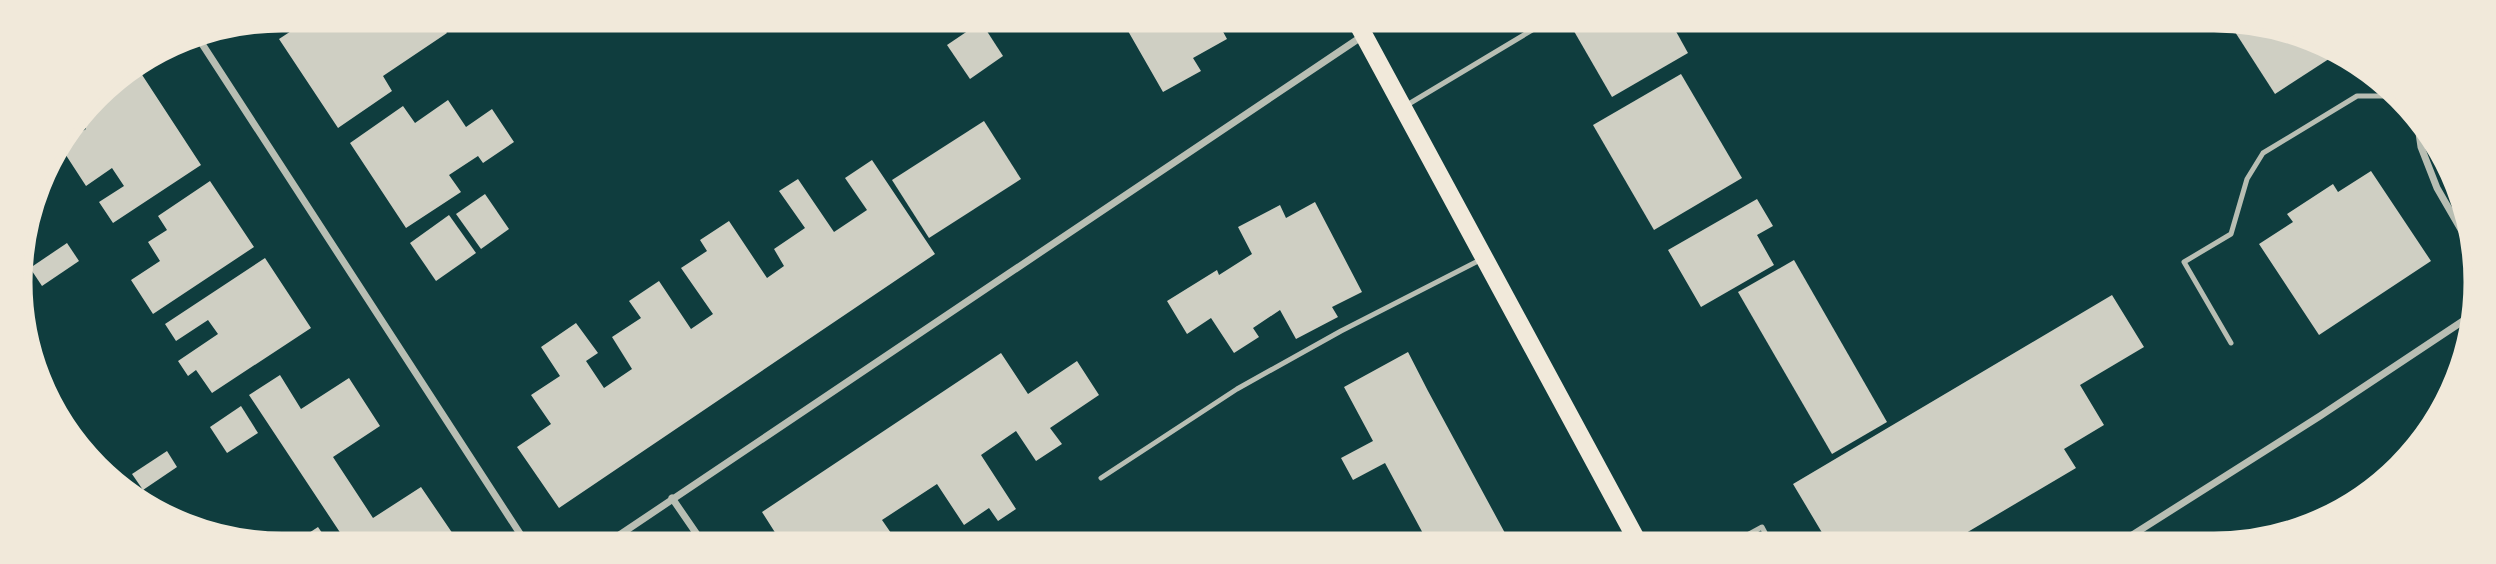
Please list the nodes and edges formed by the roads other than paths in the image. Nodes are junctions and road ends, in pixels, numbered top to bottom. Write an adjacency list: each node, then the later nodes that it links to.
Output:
1 (1360, 28): 3 (main road)
2 (1536, 28): 6 (lane)
3 (1364, 35): 6 (main road); 13 (street)
4 (200, 41): 14 (street)
5 (2387, 96): 11 (lane)
6 (1404, 107): 9 (main road)
7 (2419, 131): 8 (street)
8 (2463, 234)
9 (1485, 258): 12 (lane); 17 (main road)
10 (2465, 319): 20 (street)
11 (2231, 343)
12 (1101, 478)
13 (672, 498): 15 (street); 16 (street)
14 (522, 536)
15 (617, 536)
16 (698, 536)
17 (1629, 536)
18 (1745, 536): 19 (lane)
19 (1767, 536)
20 (2131, 536)

